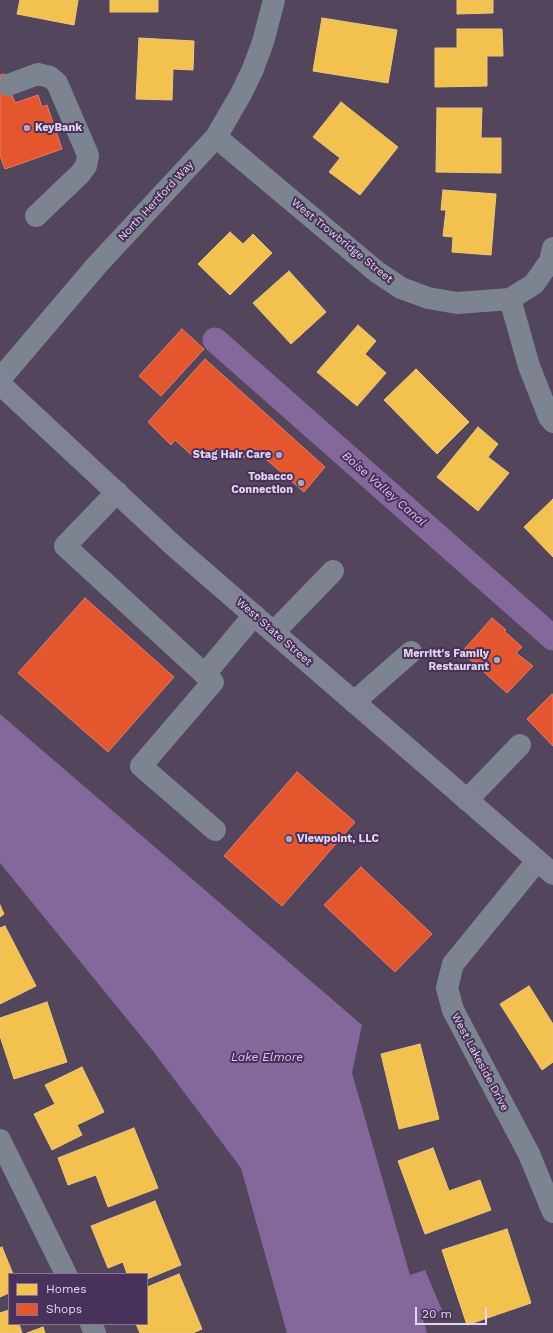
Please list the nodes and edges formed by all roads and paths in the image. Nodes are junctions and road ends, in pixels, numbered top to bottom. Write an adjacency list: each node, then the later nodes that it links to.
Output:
1 (274, 0): 3 (street, North Hertford Way)
2 (8, 85): 4 (street)
3 (216, 137): 6 (street, West Trowbridge Street); 7 (street, North Hertford Way)
4 (36, 216)
5 (553, 248): 6 (street)
6 (510, 299): 9 (street)
7 (0, 379)
8 (0, 384): 10 (main road, West State Street)
9 (553, 422)
10 (117, 492): 12 (main road, West State Street); 15 (street)
11 (333, 571): 13 (street)
12 (254, 615): 13 (main road, West State Street); 15 (street)
13 (274, 632): 16 (main road, West State Street)
14 (411, 652): 16 (street)
15 (204, 674): 19 (street)
16 (354, 702): 18 (main road, West State Street)
17 (520, 745): 18 (street)
18 (467, 800): 20 (main road, West State Street)
19 (215, 830)
20 (545, 867): 22 (street, West Lakeside Drive)
21 (0, 1140): 23 (street)
22 (553, 1212)
23 (66, 1273)

